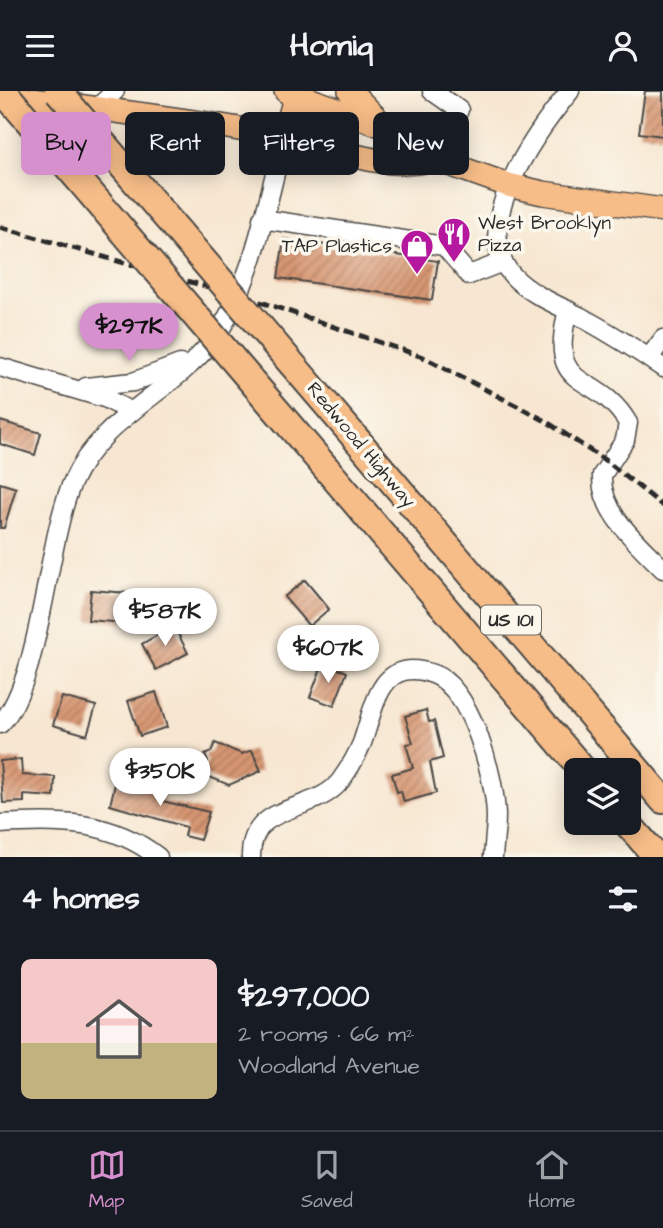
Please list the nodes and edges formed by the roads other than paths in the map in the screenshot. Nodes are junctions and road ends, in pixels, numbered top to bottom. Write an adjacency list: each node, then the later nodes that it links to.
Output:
1 (3, 91): 30 (highway, US 101, bridge)
2 (58, 91): 31 (highway, Redwood Highway / US 101, bridge)
3 (115, 91): 9 (street)
4 (350, 91): 12 (main road)
5 (432, 91): 11 (street)
6 (570, 91): 17 (street)
7 (293, 92): 10 (main road); 13 (main road)
8 (0, 96): 9 (main road)
9 (96, 109): 14 (main road)
10 (289, 112)
11 (458, 112)
12 (373, 114)
13 (373, 122)
14 (239, 130)
15 (469, 171): 17 (main road)
16 (274, 175): 19 (street)
17 (508, 185): 18 (main road); 20 (street)
18 (663, 210)
19 (262, 219): 20 (street); 23 (street)
20 (503, 262): 21 (street)
21 (568, 310): 24 (street); 28 (street)
22 (663, 339): 24 (street)
23 (196, 358): 26 (street); 27 (street)
24 (656, 363)
25 (0, 367): 26 (street)
26 (64, 386): 27 (street)
27 (131, 412): 29 (street)
28 (663, 569)
29 (0, 724)
30 (573, 758)
31 (663, 800)
32 (0, 824): 34 (street)
33 (638, 835): 37 (highway)
34 (158, 857)
35 (251, 857): 36 (street)
36 (493, 857)
37 (657, 857)

